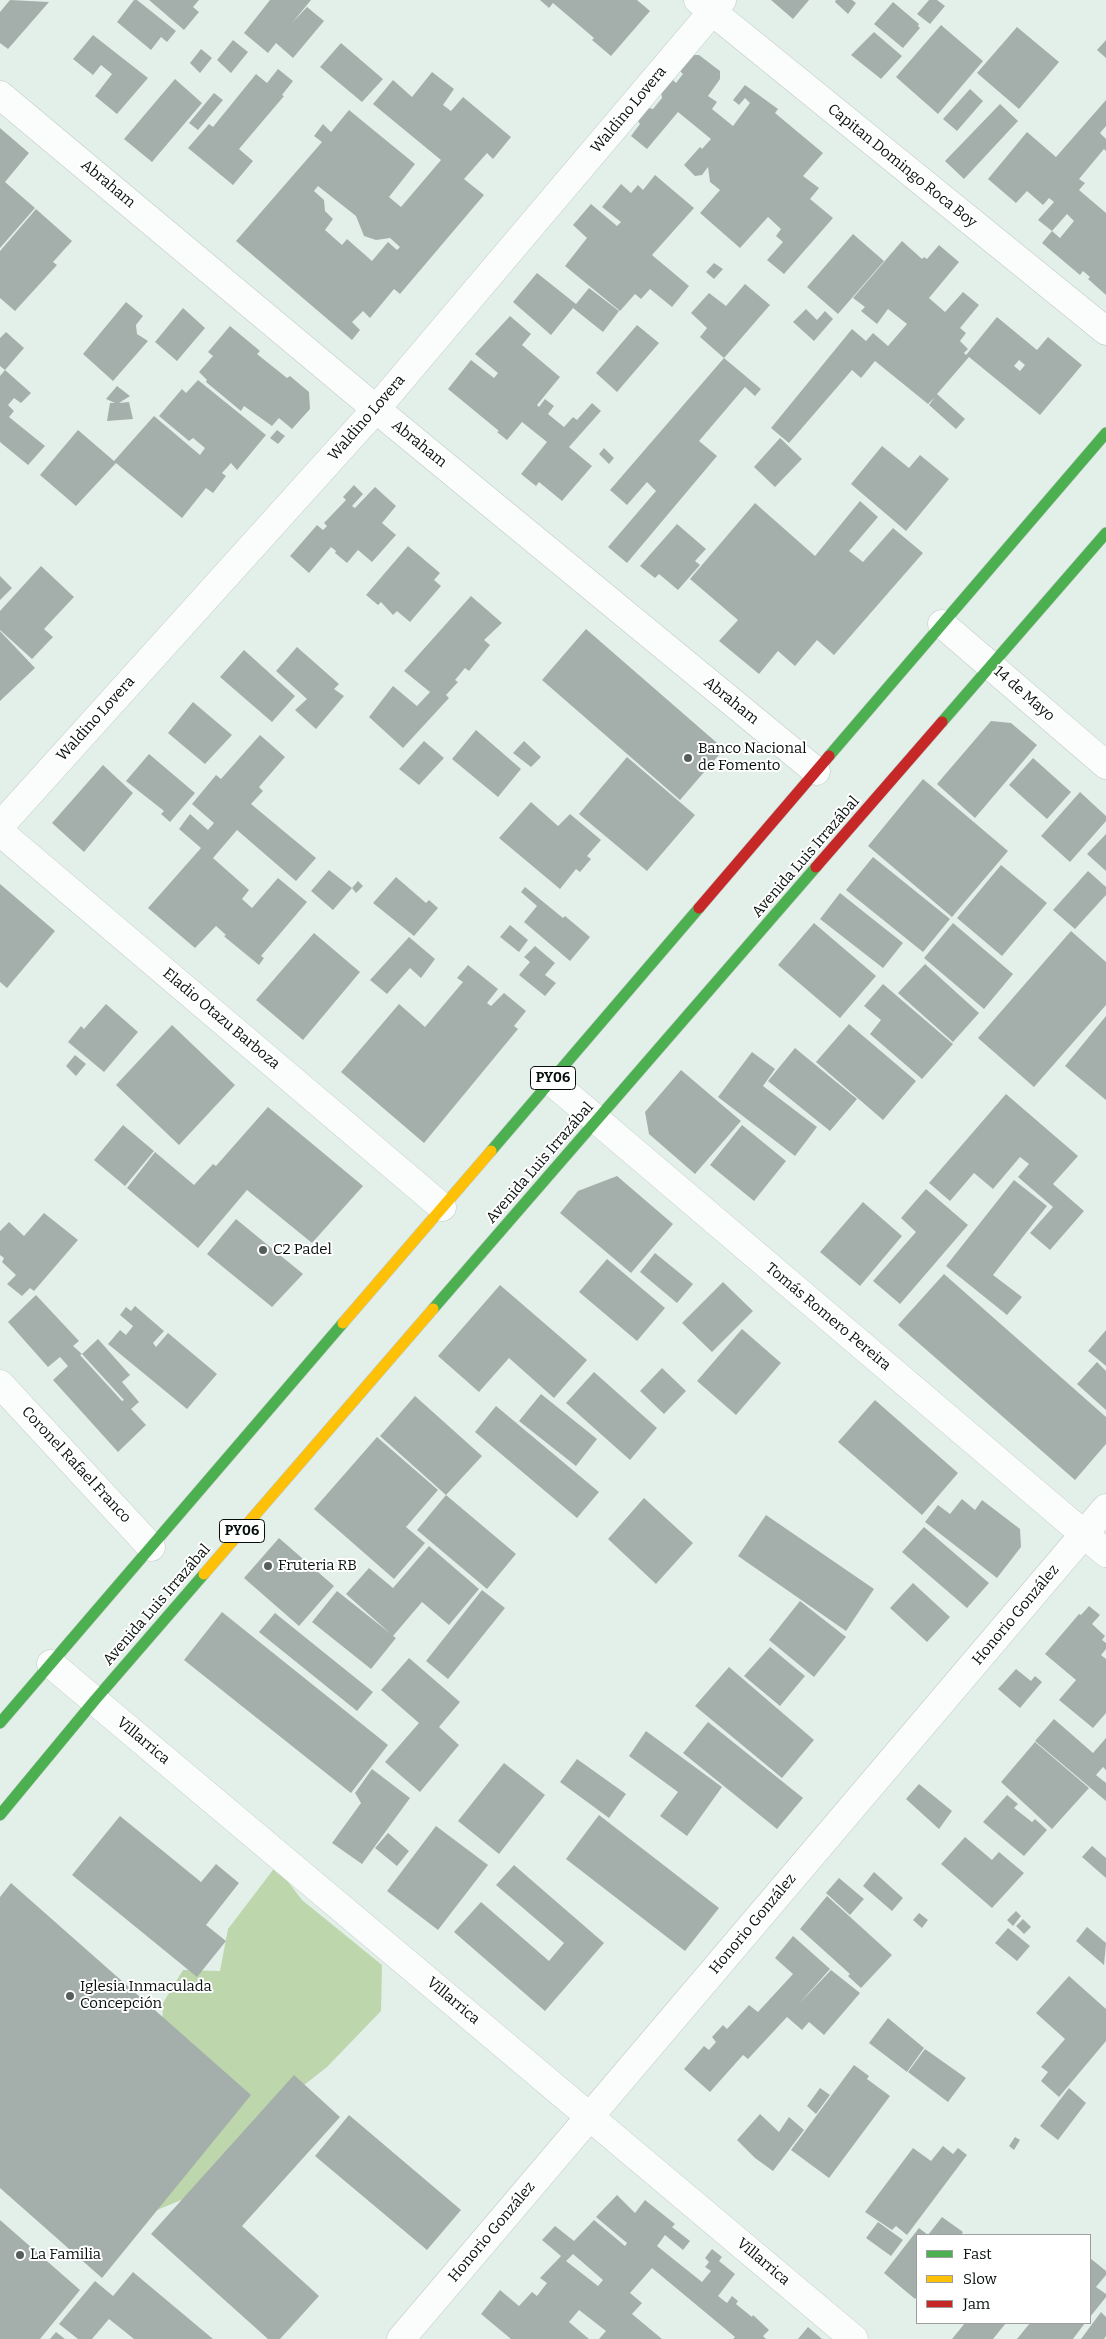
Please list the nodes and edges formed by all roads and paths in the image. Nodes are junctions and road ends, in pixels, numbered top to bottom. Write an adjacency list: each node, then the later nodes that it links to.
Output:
1 (711, 4): 3 (street, Capitan Domingo Roca Boy); 4 (street, Waldino Lovera)
2 (0, 95): 4 (street, Abraham)
3 (1106, 331)
4 (376, 408): 10 (street, Abraham); 11 (street, Waldino Lovera)
5 (1106, 434): 7 (highway, PY06)
6 (1106, 533): 8 (highway, Avenida Luis Irrazábal / PY06)
7 (942, 624): 8 (street, 14 de Mayo); 10 (highway, PY06)
8 (992, 666): 9 (street, 14 de Mayo); 14 (highway, Avenida Luis Irrazábal / PY06)
9 (1106, 765)
10 (816, 771): 13 (highway, PY06)
11 (0, 826)
12 (0, 832): 15 (street, Eladio Otazu Barboza)
13 (551, 1080): 14 (street, Tomás Romero Pereira); 15 (highway, PY06)
14 (596, 1120): 18 (street, Tomás Romero Pereira); 22 (highway, Avenida Luis Irrazábal / PY06)
15 (442, 1207): 19 (highway, PY06)
16 (0, 1384): 19 (street, Coronel Rafael Franco)
17 (1106, 1508): 18 (street, Honorio González)
18 (1084, 1534): 20 (street, Tomás Romero Pereira); 25 (street, Honorio González)
19 (152, 1547): 21 (highway, PY06)
20 (1106, 1553)
21 (51, 1664): 22 (street, Villarrica); 23 (highway, PY06)
22 (95, 1700): 24 (highway, Avenida Luis Irrazábal / PY06); 25 (street, Villarrica)
23 (0, 1723)
24 (0, 1815)
25 (590, 2117): 26 (street, Honorio González); 27 (street, Villarrica)
26 (401, 2339)
27 (854, 2339)

